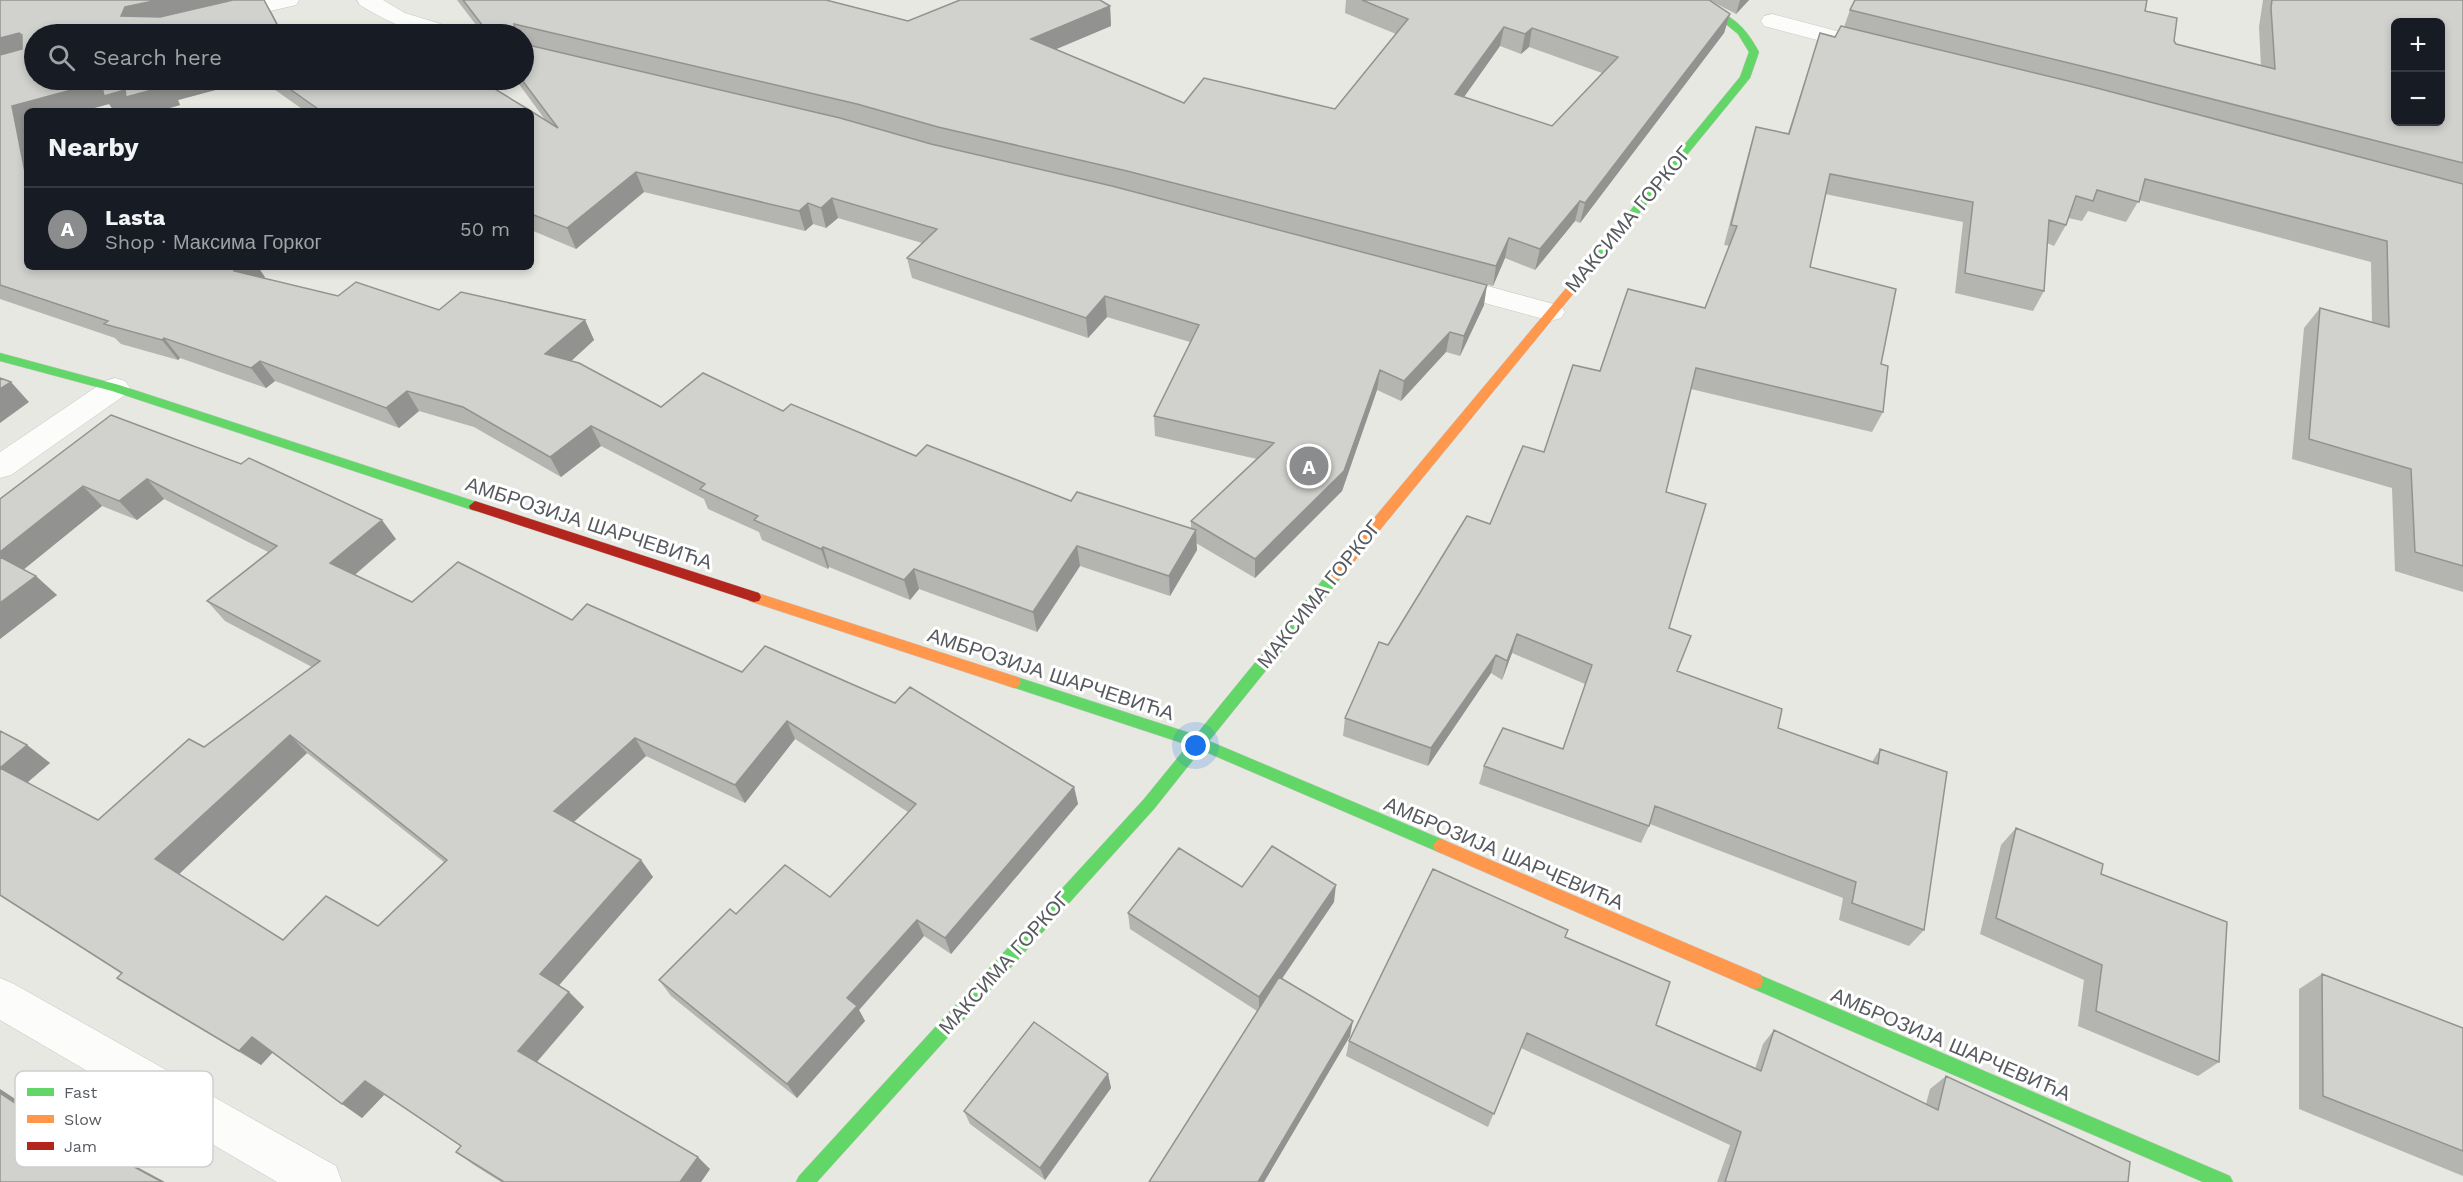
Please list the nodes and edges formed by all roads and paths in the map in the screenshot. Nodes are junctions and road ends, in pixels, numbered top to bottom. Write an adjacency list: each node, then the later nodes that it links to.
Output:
1 (288, 0): 4 (street)
2 (368, 0): 5 (street)
3 (1688, 0): 6 (street)
4 (188, 24)
5 (416, 24)
6 (1742, 32): 7 (street); 9 (street, МАКСИМА ГОРКОГ)
7 (1889, 51)
8 (1415, 276): 9 (street)
9 (1551, 312): 13 (street, МАКСИМА ГОРКОГ)
10 (0, 357): 11 (street, АМБРОЗИЈА ШАРЧЕВИЋА)
11 (115, 388): 12 (street); 13 (street, АМБРОЗИЈА ШАРЧЕВИЋА)
12 (0, 467)
13 (1197, 742): 18 (street, МАКСИМА ГОРКОГ); 19 (street, АМБРОЗИЈА ШАРЧЕВИЋА)
14 (0, 998): 15 (street)
15 (127, 1071)
16 (213, 1120): 17 (street)
17 (320, 1182)
18 (805, 1182)
19 (2224, 1182)

